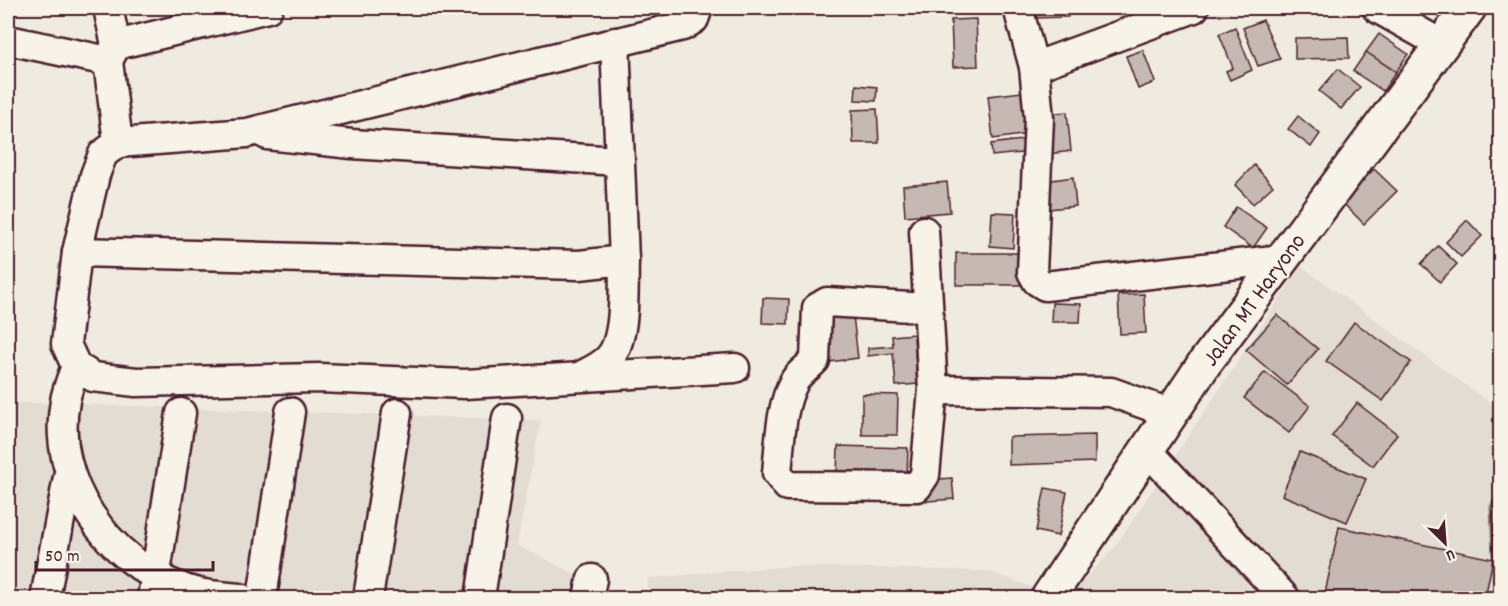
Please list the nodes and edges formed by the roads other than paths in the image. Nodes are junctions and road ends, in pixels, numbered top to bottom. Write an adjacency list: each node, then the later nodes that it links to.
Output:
1 (108, 8): 11 (street)
2 (268, 8): 11 (street)
3 (698, 8): 9 (street)
4 (1018, 8): 12 (street)
5 (1194, 8): 12 (street)
6 (1377, 8): 10 (street)
7 (1469, 8): 10 (main road, Jalan MT Haryono)
8 (8, 40): 11 (street)
9 (615, 42): 13 (street); 15 (street)
10 (1441, 44): 18 (main road, Jalan MT Haryono)
11 (112, 53): 14 (street)
12 (1034, 67): 18 (street)
13 (247, 133): 14 (street); 15 (street)
14 (118, 143): 17 (street)
15 (618, 161): 19 (street)
16 (924, 231): 20 (street)
17 (77, 252): 19 (street); 21 (street)
18 (1282, 259): 28 (main road, Jalan MT Haryono)
19 (624, 260): 23 (street)
20 (927, 308): 24 (street); 24 (street)
21 (75, 366): 23 (street); 31 (street)
22 (735, 368): 23 (street)
23 (580, 377)
24 (933, 390): 28 (street)
25 (290, 412): 35 (street)
26 (181, 413): 32 (street)
27 (397, 413): 36 (street)
28 (1172, 414): 30 (main road, Jalan MT Haryono)
29 (507, 418): 37 (street)
30 (1147, 450): 38 (main road, Jalan MT Haryono); 39 (street)
31 (69, 472): 32 (street); 33 (street)
32 (153, 587): 34 (street)
33 (45, 598)
34 (240, 598)
35 (262, 598)
36 (368, 598)
37 (480, 598)
38 (1048, 598)
39 (1285, 598)

